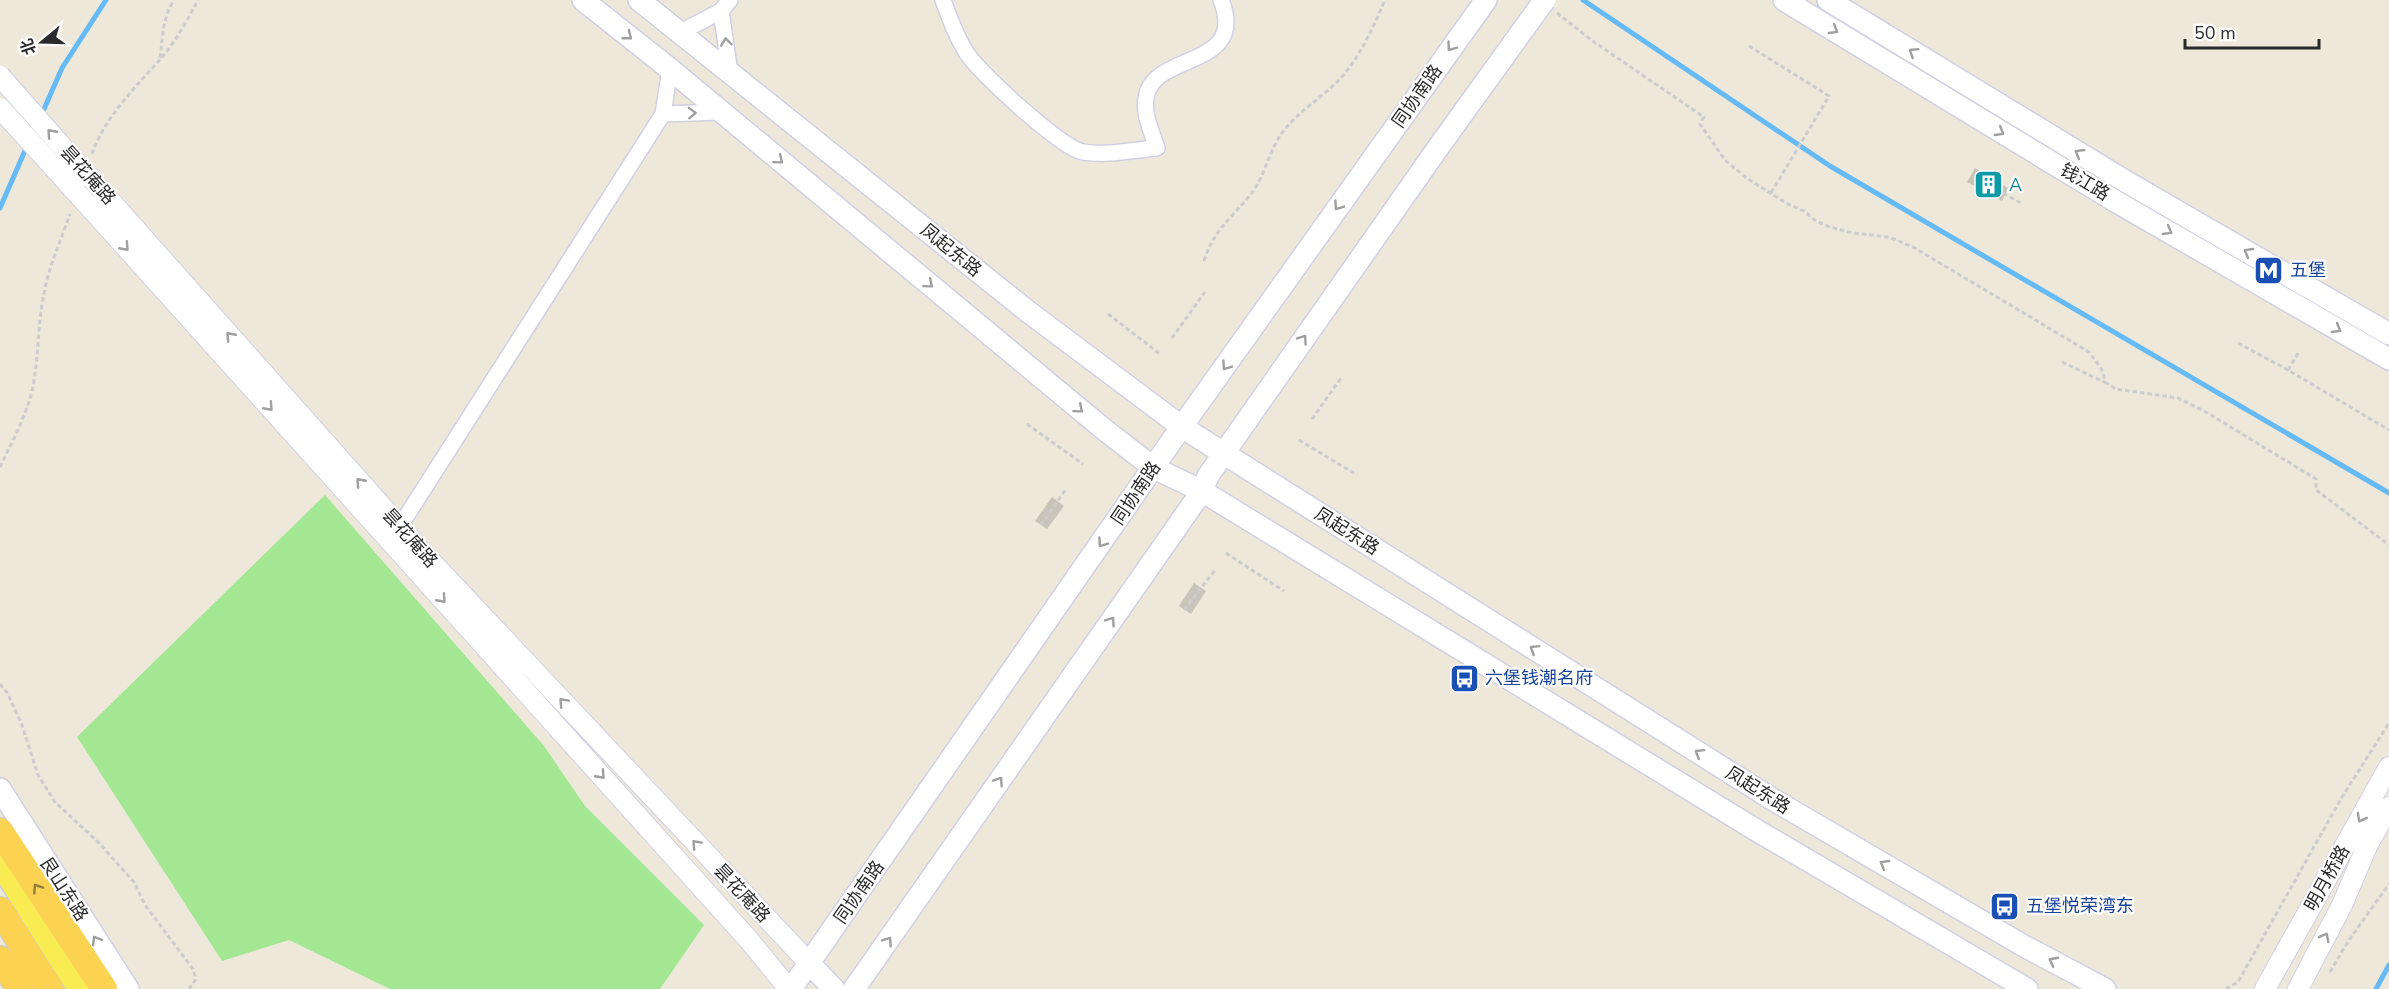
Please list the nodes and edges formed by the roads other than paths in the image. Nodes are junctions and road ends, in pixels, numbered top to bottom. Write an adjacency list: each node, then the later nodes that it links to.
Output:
1 (583, 0): 11 (main road, 凤起东路, one-way to 11)
2 (639, 0): 10 (main road, 凤起东路)
3 (943, 0): 4 (street)
4 (1221, 0)
5 (1486, 0): 19 (main road, 同协南路, one-way to 19)
6 (1784, 0): 18 (main road, 钱江路, one-way to 18)
7 (1828, 0): 17 (main road, 钱江路, one-way to 7)
8 (1545, 4): 20 (main road, one-way to 8)
9 (726, 6): 10 (street); 12 (street, one-way to 9)
10 (679, 33): 12 (main road, 凤起东路)
11 (669, 69): 15 (main road, 凤起东路); 16 (street)
12 (730, 73): 19 (main road, 凤起东路)
13 (0, 76): 23 (street, 昙花庵路, one-way to 13, bridge)
14 (0, 108): 23 (street, 昙花庵路, one-way to 23, bridge)
15 (721, 112): 16 (street, one-way to 15); 21 (main road, 凤起东路, one-way to 21)
16 (663, 114): 23 (street)
17 (2389, 334)
18 (2389, 359)
19 (1182, 427): 20 (main road, 凤起东路); 21 (main road, 同协南路)
20 (1224, 453): 22 (main road); 41 (main road, 凤起东路, one-way to 20)
21 (1154, 468): 22 (main road, 凤起东路); 31 (main road, 同协南路, one-way to 31)
22 (1202, 491): 39 (main road, one-way to 22); 40 (main road, 凤起东路)
23 (395, 534): 31 (street, 昙花庵路, one-way to 23); 37 (street, 昙花庵路, one-way to 37)
24 (2389, 767): 42 (street, 明月桥路, one-way to 42)
25 (0, 789): 36 (main road, 艮山东路, one-way to 25)
26 (2389, 807): 43 (street, 明月桥路, one-way to 26)
27 (0, 831): 35 (highway, one-way to 27)
28 (0, 862): 34 (main road)
29 (0, 910): 33 (highway)
30 (0, 959): 32 (highway)
31 (809, 963): 37 (main road, 同协南路); 38 (main road, 昙花庵路)
32 (20, 989)
33 (50, 989)
34 (80, 989)
35 (104, 989)
36 (128, 989)
37 (790, 989)
38 (834, 989)
39 (854, 989)
40 (2027, 989)
41 (2105, 989)
42 (2265, 989)
43 (2298, 989)

